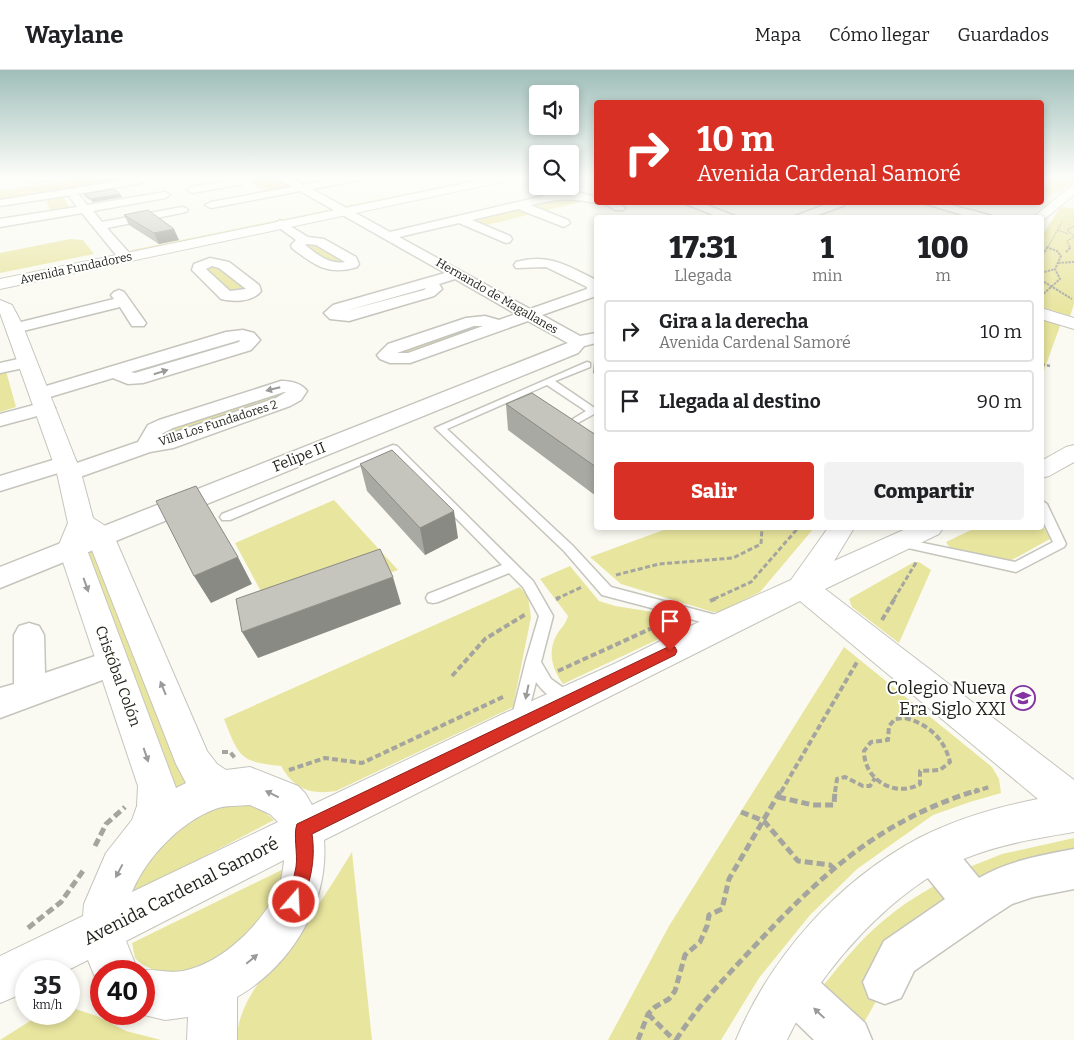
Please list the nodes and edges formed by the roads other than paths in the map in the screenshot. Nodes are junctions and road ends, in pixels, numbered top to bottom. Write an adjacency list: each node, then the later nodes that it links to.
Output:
1 (96, 223): 9 (street)
2 (113, 223): 9 (street)
3 (272, 223): 14 (street, Avenida Fundadores)
4 (283, 223): 8 (street, Avenida Fundadores)
5 (366, 223): 10 (street, Hernando de Magallanes)
6 (442, 223): 10 (street)
7 (470, 223): 11 (street)
8 (280, 224): 12 (street); 13 (street, Avenida Fundadores)
9 (99, 226): 14 (street)
10 (389, 236): 17 (street, Hernando de Magallanes)
11 (506, 239)
12 (305, 240)
13 (192, 243): 14 (street, Avenida Fundadores); 15 (street)
14 (124, 254): 18 (street, Avenida Fundadores)
15 (210, 262)
16 (521, 265): 20 (street)
17 (458, 274): 19 (street); 22 (street, Hernando de Magallanes)
18 (3, 280): 24 (street, Cristóbal Colón)
19 (429, 282): 19 (street)
20 (594, 286)
21 (594, 292): 22 (street)
22 (529, 315): 27 (street); 28 (street, Hernando de Magallanes)
23 (1044, 315): 26 (street)
24 (7, 318): 25 (street); 29 (street, Cristóbal Colón)
25 (138, 323)
26 (1074, 324)
27 (497, 325): 27 (street)
28 (587, 340): 45 (street, Felipe II)
29 (27, 362): 31 (street); 34 (street, Cristóbal Colón)
30 (587, 365): 33 (lane)
31 (0, 368)
32 (115, 372): 32 (street, one-way to 32); 34 (street)
33 (548, 382): 36 (lane); 51 (lane)
34 (43, 401): 35 (street); 39 (street, Cristóbal Colón)
35 (0, 420)
36 (573, 422)
37 (146, 446): 37 (street, Villa Los Fundadores 2, one-way to 37); 39 (street, Villa Los Fundadores 2)
38 (1074, 452): 40 (street)
39 (67, 468): 41 (street, Villa Los Fundadores 2); 45 (street, Cristóbal Colón)
40 (1044, 469)
41 (0, 484)
42 (1044, 510): 46 (lane)
43 (226, 518): 47 (lane)
44 (840, 530): 49 (street)
45 (84, 535): 48 (street, Felipe II); 53 (street, Cristóbal Colón, one-way to 53); 59 (street, Cristóbal Colón, one-way to 45)
46 (908, 536): 49 (street, Avenida Cardenal Samoré)
47 (511, 567): 50 (lane); 54 (lane)
48 (0, 578)
49 (802, 587): 51 (street, Avenida Cardenal Samoré); 60 (street)
50 (433, 598)
51 (682, 624): 56 (street, Avenida Cardenal Samoré)
52 (30, 635): 55 (street)
53 (113, 663): 55 (street); 63 (street, Cristóbal Colón, one-way to 63)
54 (535, 682): 56 (lane); 58 (lane, one-way to 58)
55 (30, 692): 57 (street)
56 (569, 700): 58 (street, Avenida Cardenal Samoré)
57 (0, 703)
58 (518, 724): 62 (street, Avenida Cardenal Samoré)
59 (218, 772): 62 (street, one-way to 59); 63 (street)
60 (1074, 804)
61 (1074, 812): 64 (street)
62 (303, 830): 67 (street, Avenida Cardenal Samoré); 70 (street, one-way to 62)
63 (148, 831): 67 (street, one-way to 67)
64 (933, 853): 66 (street); 71 (street)
65 (1074, 869): 66 (street)
66 (974, 904): 69 (street)
67 (109, 951): 68 (street, Avenida Cardenal Samoré)
68 (0, 980)
69 (885, 982)
70 (213, 986): 72 (street); 74 (street)
71 (790, 986): 73 (street); 75 (street, one-way to 71)
72 (155, 995)
73 (766, 1037)
74 (212, 1040)
75 (848, 1040)

